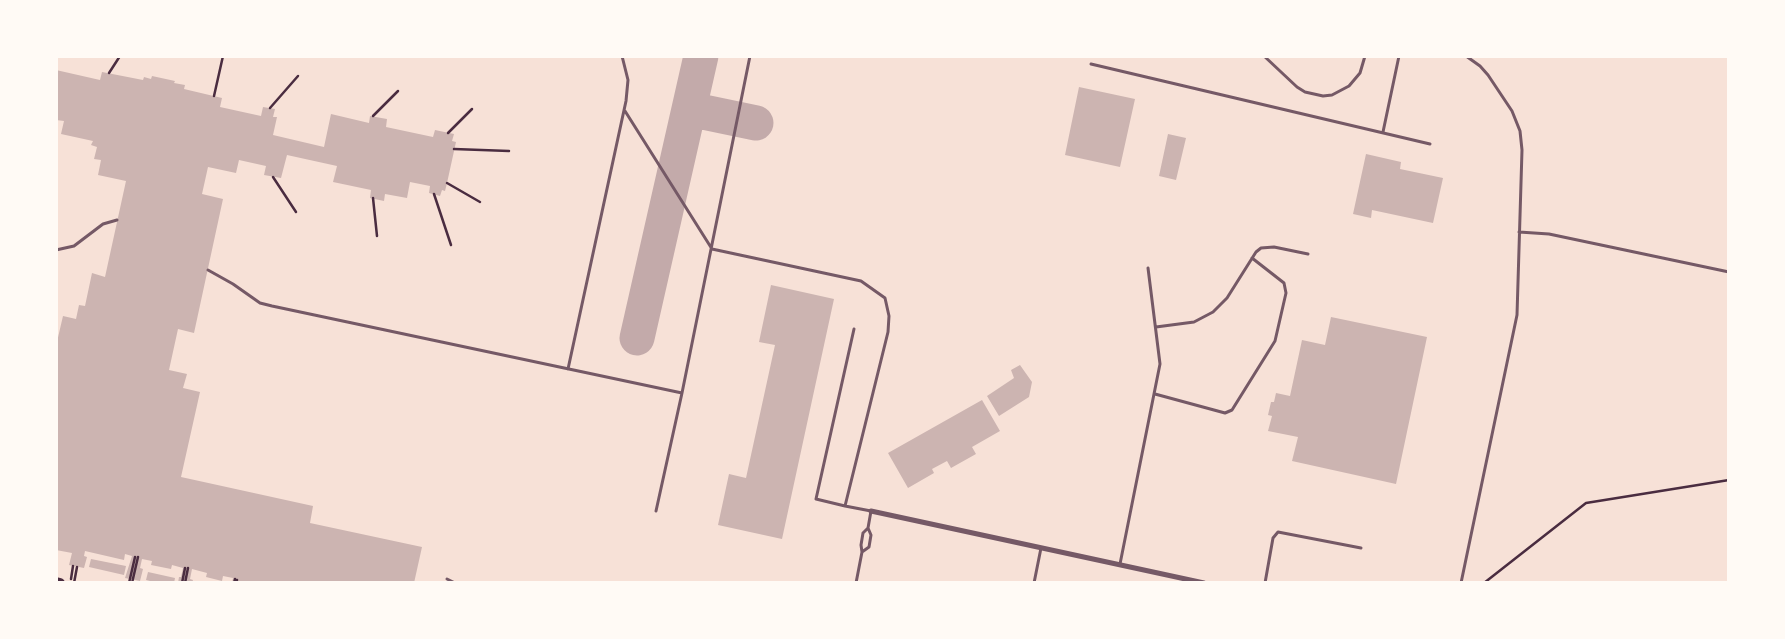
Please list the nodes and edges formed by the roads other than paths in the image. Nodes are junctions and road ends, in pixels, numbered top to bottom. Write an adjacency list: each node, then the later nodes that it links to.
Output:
1 (622, 56): 10 (lane)
2 (750, 56): 15 (lane)
3 (1126, 56): 4 (lane)
4 (1144, 56)
5 (1264, 56): 6 (lane)
6 (1364, 56)
7 (1399, 56): 11 (lane)
8 (1466, 56): 14 (lane)
9 (1091, 64): 11 (lane)
10 (625, 111): 15 (lane); 24 (lane)
11 (1383, 132): 12 (lane)
12 (1430, 144)
13 (117, 220): 16 (lane)
14 (1519, 232): 21 (lane); 43 (lane)
15 (712, 249): 25 (lane); 27 (lane)
16 (56, 250)
17 (1308, 254): 18 (lane)
18 (1252, 258): 22 (lane); 26 (lane)
19 (1148, 268): 22 (lane)
20 (208, 270): 24 (lane)
21 (1729, 272)
22 (1156, 328): 26 (lane)
23 (854, 329): 27 (lane)
24 (568, 369): 25 (lane)
25 (682, 393): 28 (lane)
26 (1155, 394): 34 (lane)
27 (845, 506): 29 (lane)
28 (656, 511)
29 (871, 511): 30 (lane); 31 (street)
30 (868, 528): 33 (lane); 33 (lane)
31 (1041, 548): 34 (street); 40 (lane)
32 (1361, 548): 42 (lane)
33 (862, 552): 39 (lane)
34 (1120, 564): 41 (street)
35 (447, 579): 38 (lane)
36 (56, 582): 37 (main road)
37 (60, 583)
38 (455, 583)
39 (856, 583)
40 (1034, 583)
41 (1204, 583)
42 (1264, 583)
43 (1461, 583)

